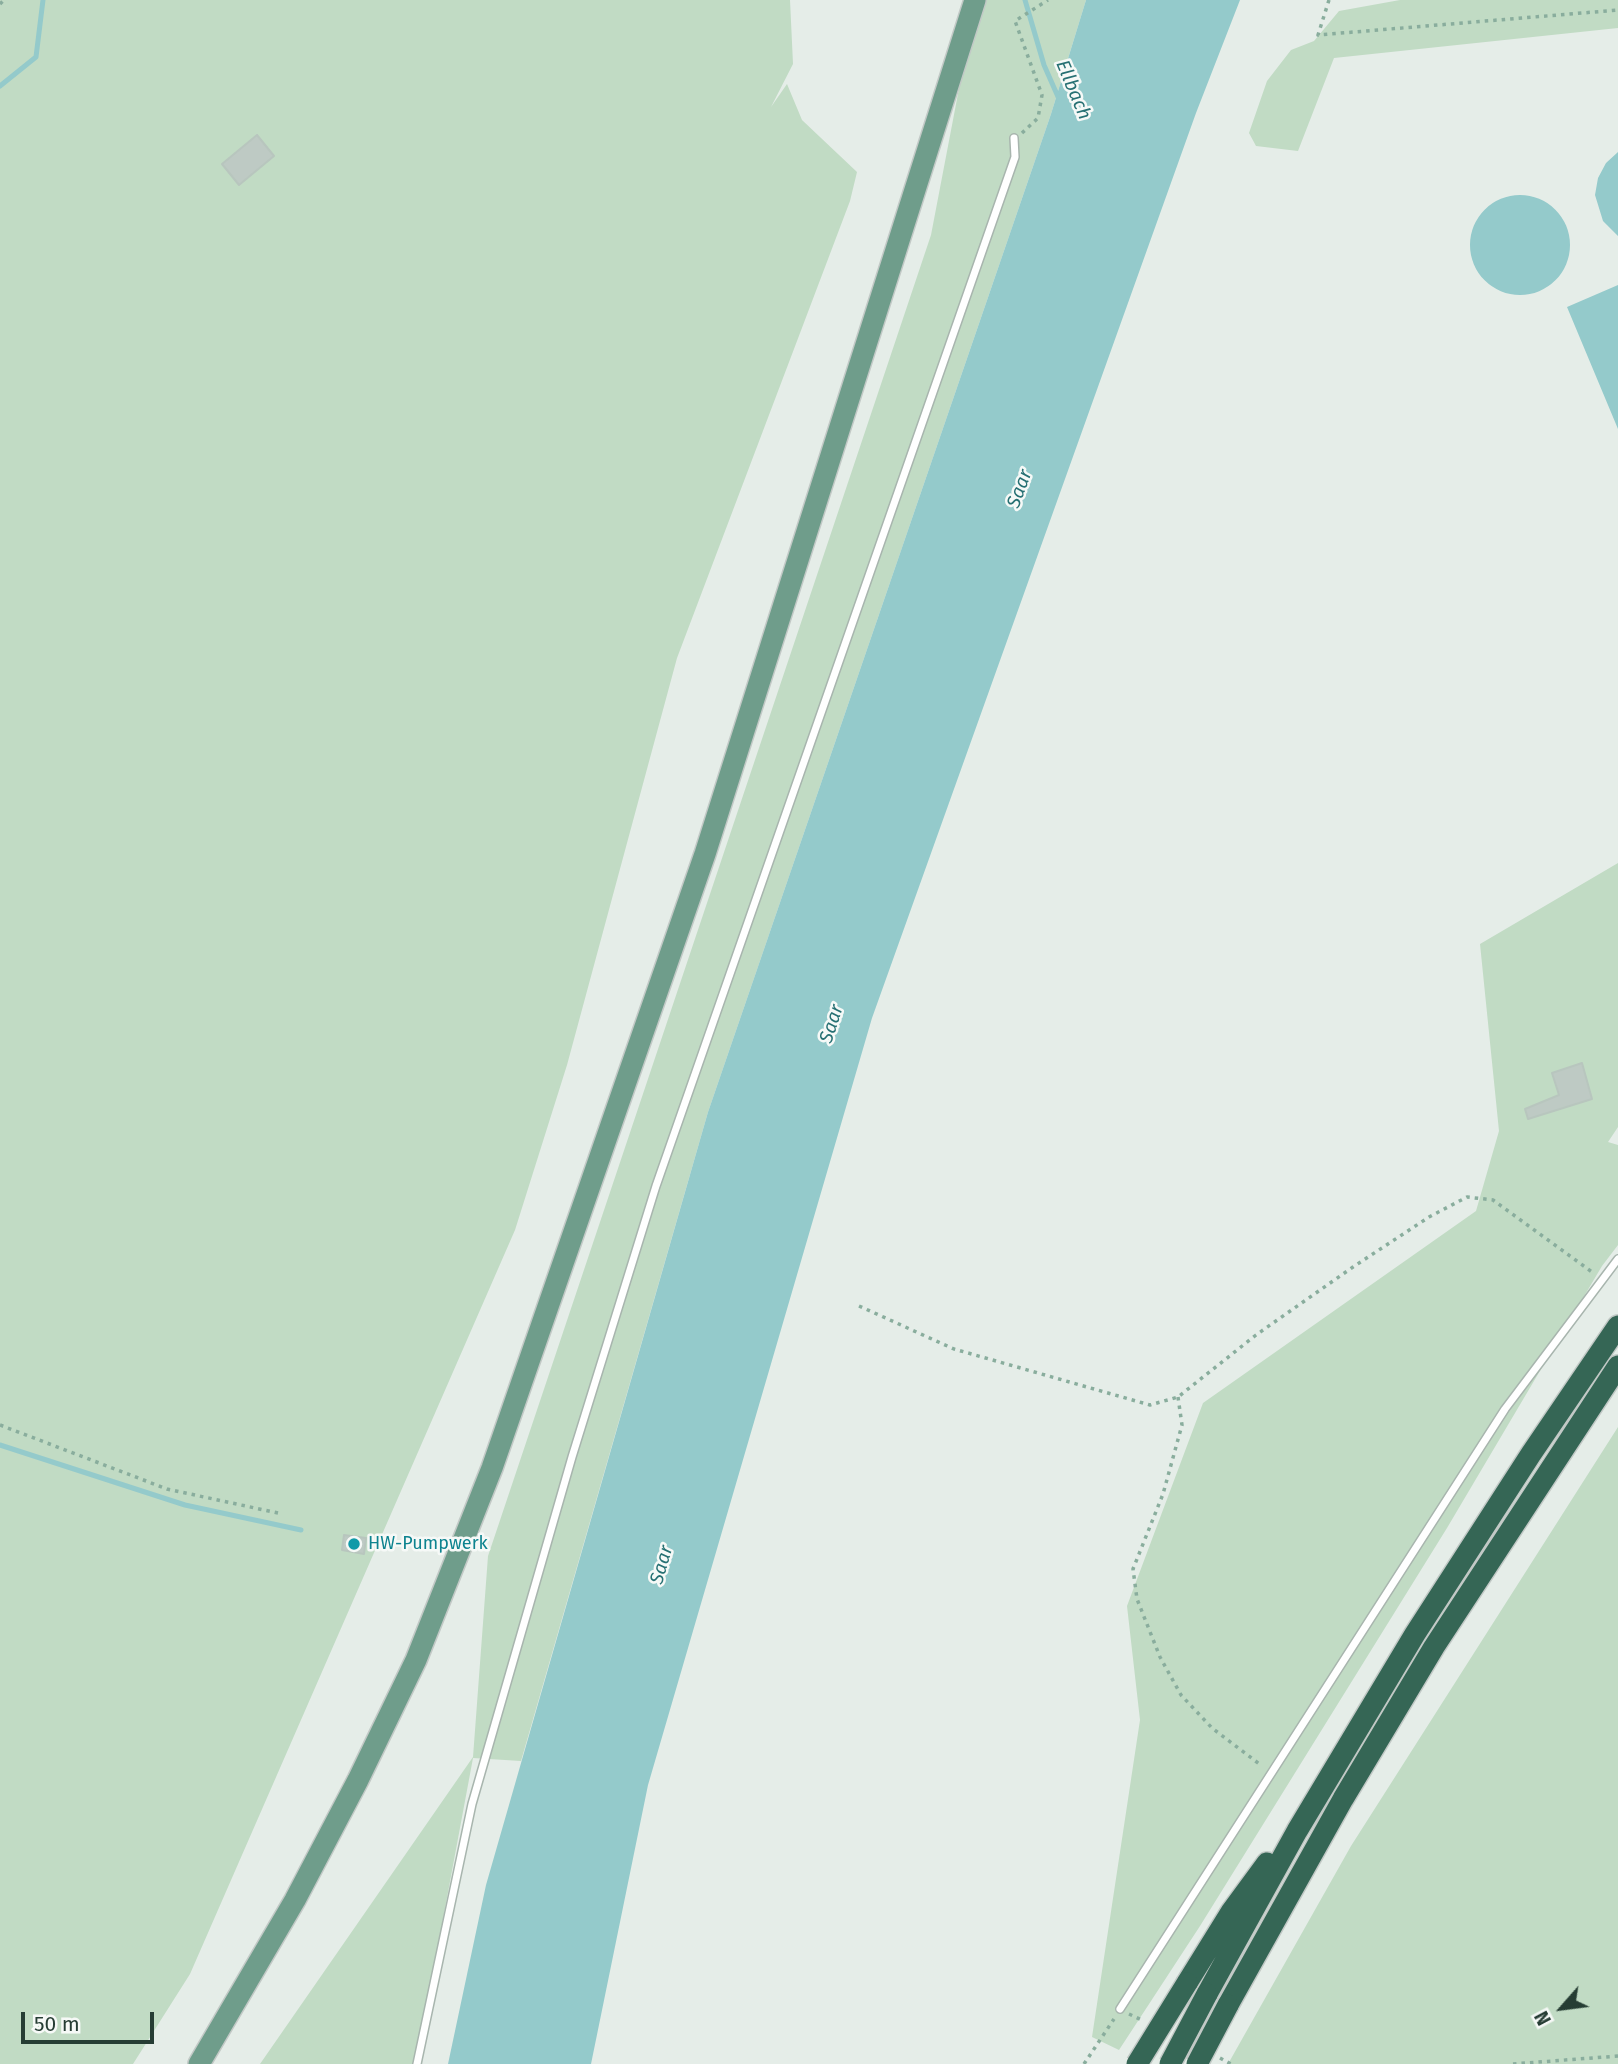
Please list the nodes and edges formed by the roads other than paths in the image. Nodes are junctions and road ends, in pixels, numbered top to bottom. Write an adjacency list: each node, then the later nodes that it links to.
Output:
1 (975, 0): 8 (main road)
2 (1014, 138): 9 (lane)
3 (1618, 1259): 7 (lane)
4 (1618, 1326): 6 (highway)
5 (1618, 1366): 12 (highway, bridge)
6 (1297, 1831): 10 (highway, bridge); 11 (highway, bridge)
7 (1120, 2009)
8 (199, 2064)
9 (417, 2064)
10 (1137, 2064)
11 (1170, 2064)
12 (1197, 2064)

